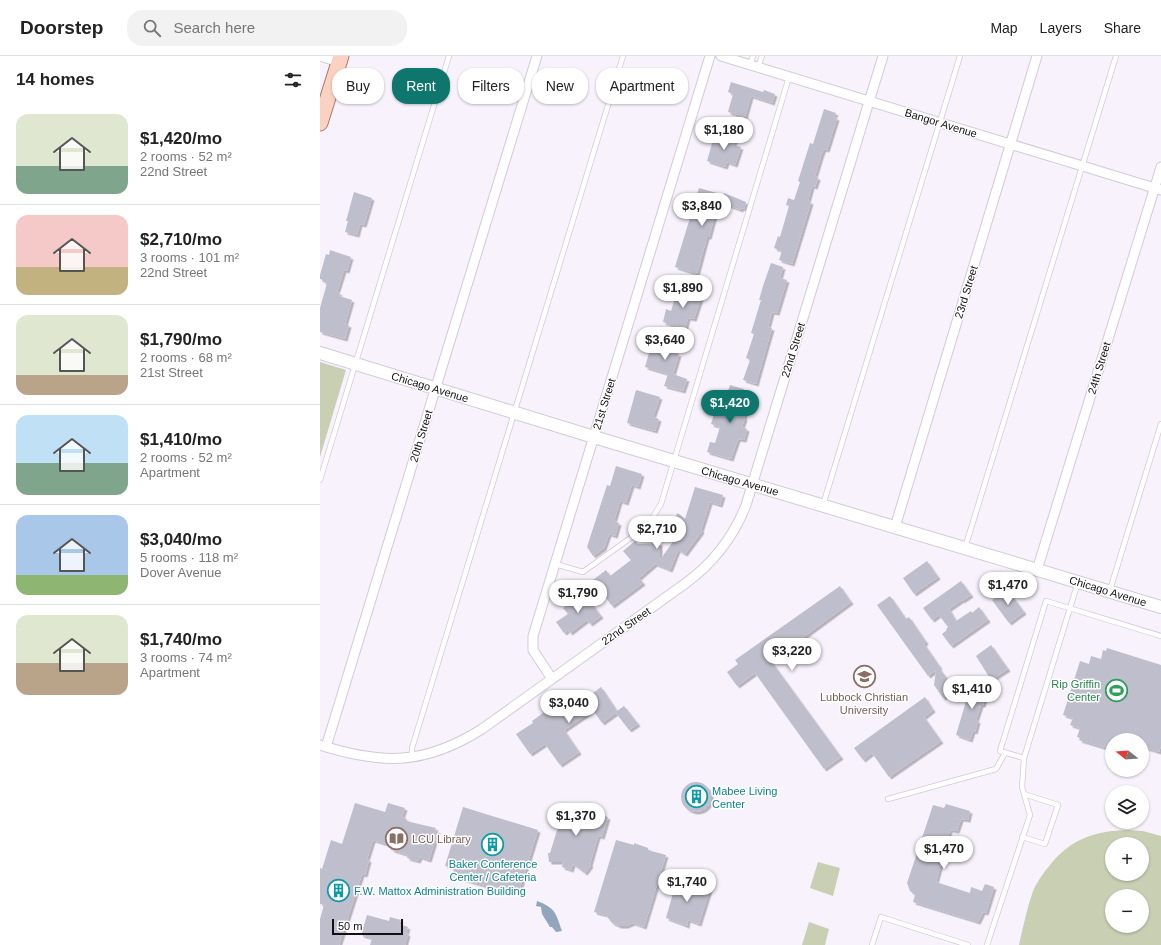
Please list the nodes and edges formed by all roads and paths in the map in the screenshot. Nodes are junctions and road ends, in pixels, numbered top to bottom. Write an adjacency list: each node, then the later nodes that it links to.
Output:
1 (320, 56): 12 (street)
2 (449, 56): 23 (lane)
3 (537, 56): 24 (street, 20th Street)
4 (623, 56): 25 (lane)
5 (710, 56): 27 (street, 21st Street)
6 (721, 56): 13 (street, Bangor Avenue)
7 (762, 56): 13 (lane)
8 (883, 56): 15 (street, 22nd Street)
9 (960, 56): 17 (lane)
10 (1037, 56): 18 (street, 23rd Street)
11 (1116, 56): 19 (lane)
12 (340, 59): 16 (main road)
13 (754, 63): 14 (street, Bangor Avenue)
14 (790, 77): 15 (street, Bangor Avenue); 28 (lane)
15 (869, 101): 17 (street, Bangor Avenue); 30 (street, 22nd Street)
16 (320, 123)
17 (940, 123): 18 (street, Bangor Avenue); 31 (lane)
18 (1011, 144): 19 (street, Bangor Avenue); 32 (street, 23rd Street)
19 (1082, 166): 21 (street, Bangor Avenue); 33 (lane)
20 (1161, 167): 21 (street, 24th Street)
21 (1158, 189): 35 (street, 24th Street)
22 (320, 353): 23 (street, Chicago Avenue)
23 (355, 364): 24 (street, Chicago Avenue); 29 (lane)
24 (435, 389): 25 (street, Chicago Avenue); 42 (street, 20th Street)
25 (515, 413): 27 (street, Chicago Avenue); 44 (lane)
26 (1161, 424): 37 (lane)
27 (594, 437): 28 (street, Chicago Avenue); 34 (street, 21st Street)
28 (673, 461): 30 (street, Chicago Avenue); 34 (lane)
29 (320, 480)
30 (752, 484): 31 (street, Chicago Avenue); 41 (street, 22nd Street)
31 (823, 505): 32 (street, Chicago Avenue)
32 (895, 527): 33 (street, Chicago Avenue)
33 (965, 548): 35 (street, Chicago Avenue)
34 (554, 564): 41 (street, 21st Street)
35 (1037, 570): 36 (street, Chicago Avenue)
36 (1078, 582): 37 (street, Chicago Avenue); 38 (lane)
37 (1110, 592): 39 (street, Chicago Avenue)
38 (1070, 608): 40 (lane); 43 (lane); 45 (lane)
39 (1161, 608)
40 (1161, 636)
41 (552, 679): 44 (street, 22nd Street)
42 (323, 746): 44 (street, 22nd Street)
43 (1005, 752): 45 (lane); 47 (lane)
44 (412, 757)
45 (1024, 758): 46 (lane)
46 (1024, 794): 48 (lane); 48 (lane)
47 (888, 799)
48 (1022, 837): 51 (lane)
49 (872, 945): 50 (lane)
50 (968, 945)
51 (987, 945)

